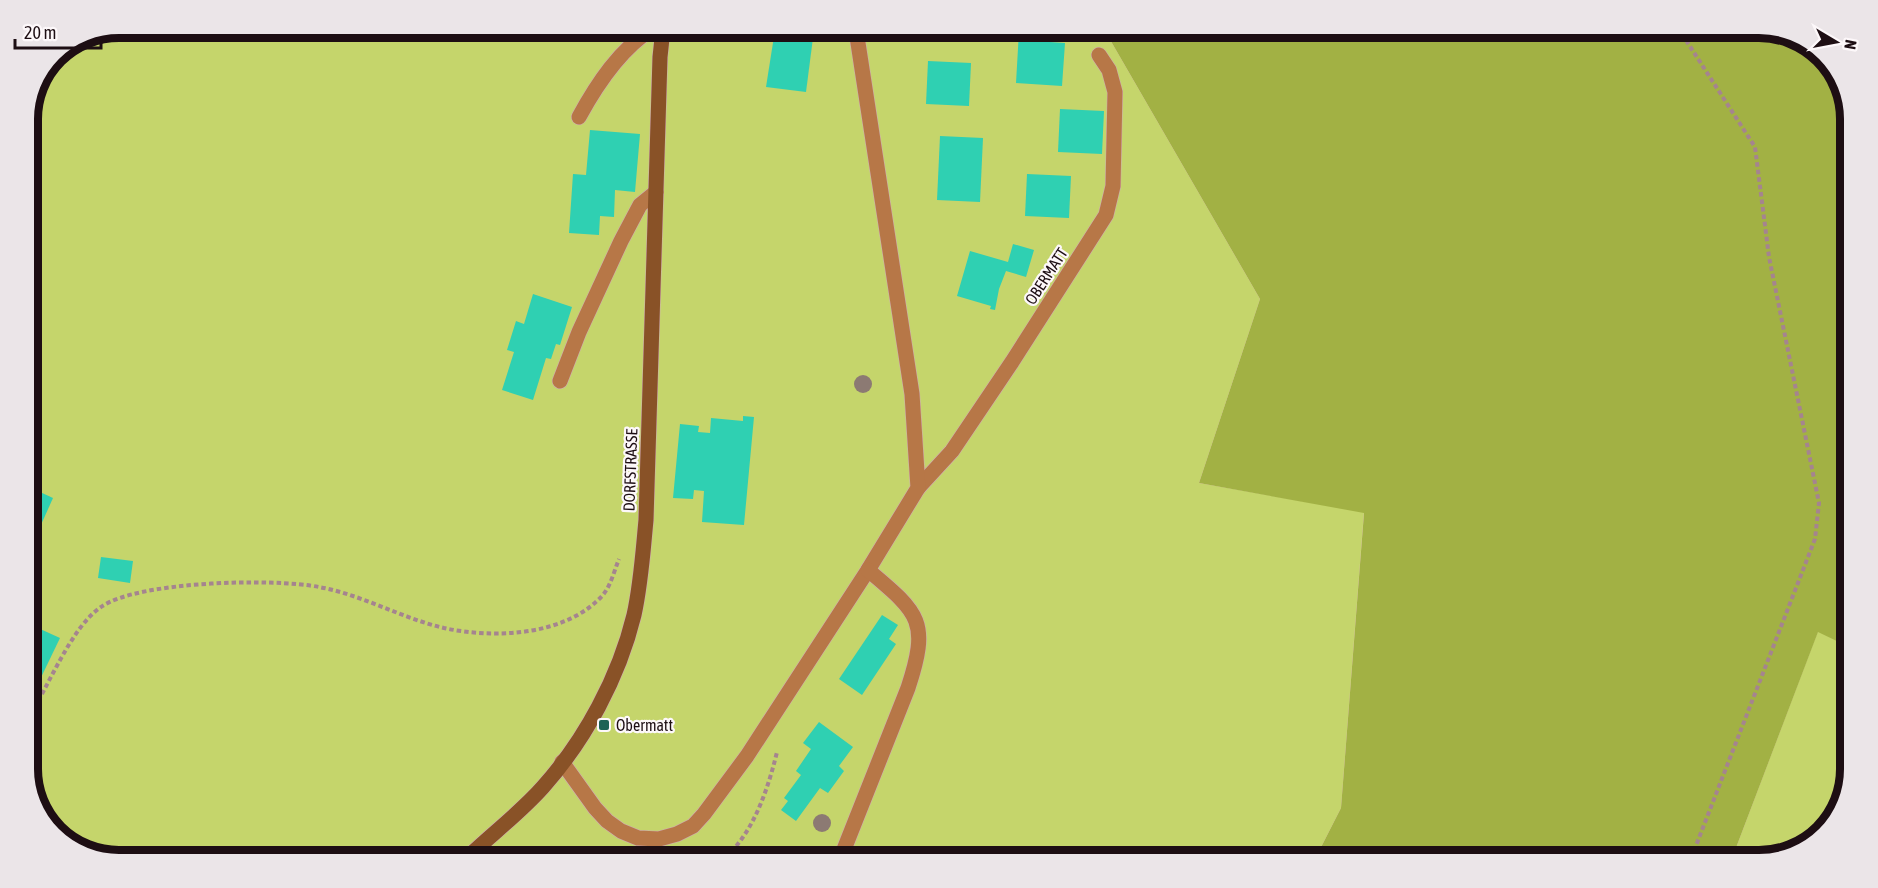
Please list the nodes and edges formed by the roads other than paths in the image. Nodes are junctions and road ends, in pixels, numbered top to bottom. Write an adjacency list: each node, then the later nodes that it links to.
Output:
1 (637, 38): 5 (street)
2 (662, 38): 6 (street, DORFSTRASSE)
3 (857, 38): 8 (street)
4 (1099, 55): 8 (street, OBERMATT)
5 (579, 117)
6 (656, 192): 7 (street); 10 (street, DORFSTRASSE)
7 (560, 381)
8 (918, 488): 9 (street, OBERMATT)
9 (868, 570): 10 (street, OBERMATT); 12 (street)
10 (562, 762): 11 (street, DORFSTRASSE)
11 (475, 850)
12 (845, 850)

